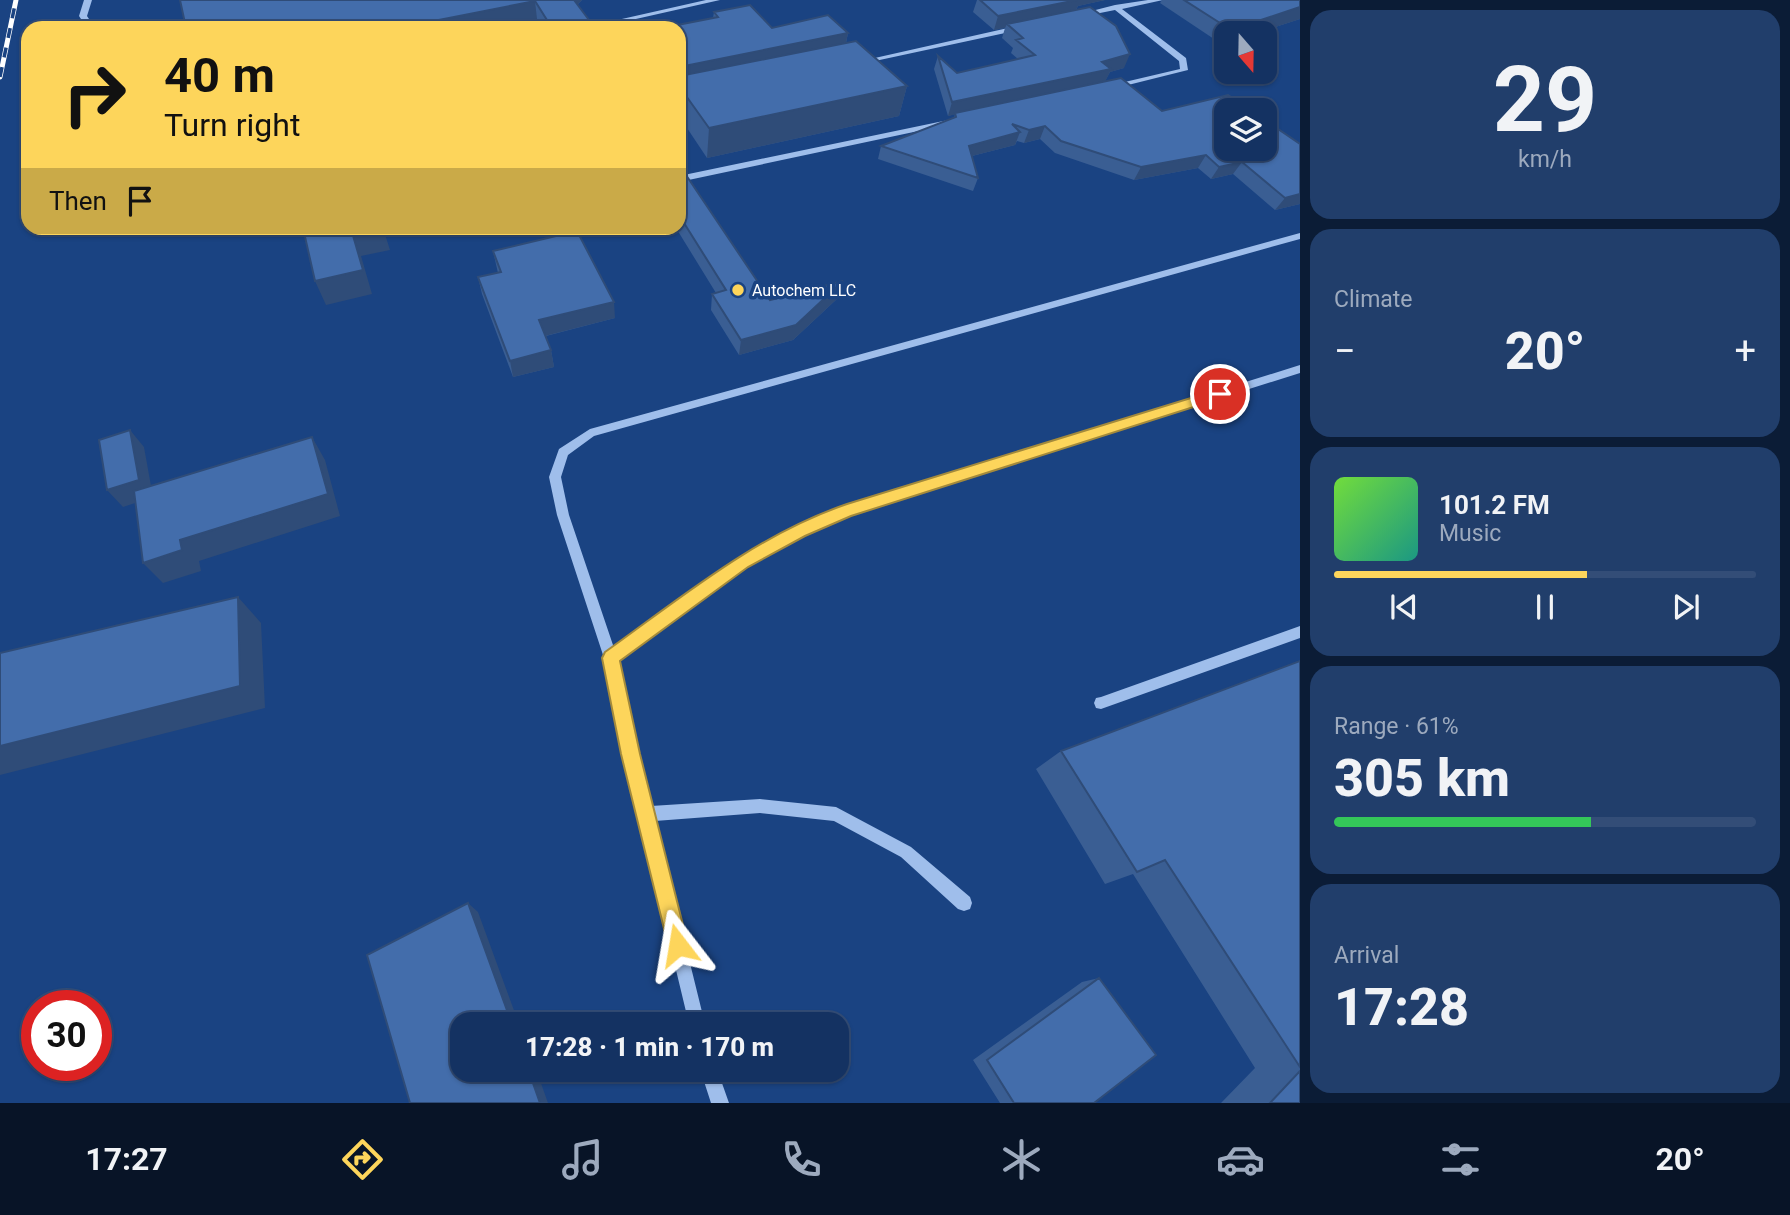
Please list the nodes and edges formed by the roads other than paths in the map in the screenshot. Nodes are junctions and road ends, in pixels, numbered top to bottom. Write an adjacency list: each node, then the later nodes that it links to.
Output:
1 (88, 0): 7 (street)
2 (716, 0): 4 (street)
3 (1159, 0): 5 (street)
4 (702, 1): 8 (street)
5 (1115, 7): 6 (street); 11 (street)
6 (1074, 16)
7 (86, 21)
8 (616, 21)
9 (1033, 25): 10 (street)
10 (856, 63)
11 (1110, 88)
12 (962, 119): 13 (street)
13 (686, 178)
14 (1300, 236): 17 (street)
15 (1300, 369): 17 (street)
16 (1300, 632): 18 (street)
17 (611, 658): 19 (street)
18 (1101, 703)
19 (646, 814): 20 (street); 21 (street)
20 (964, 904)
21 (694, 1012)
22 (713, 1082): 23 (street)
23 (720, 1103)

